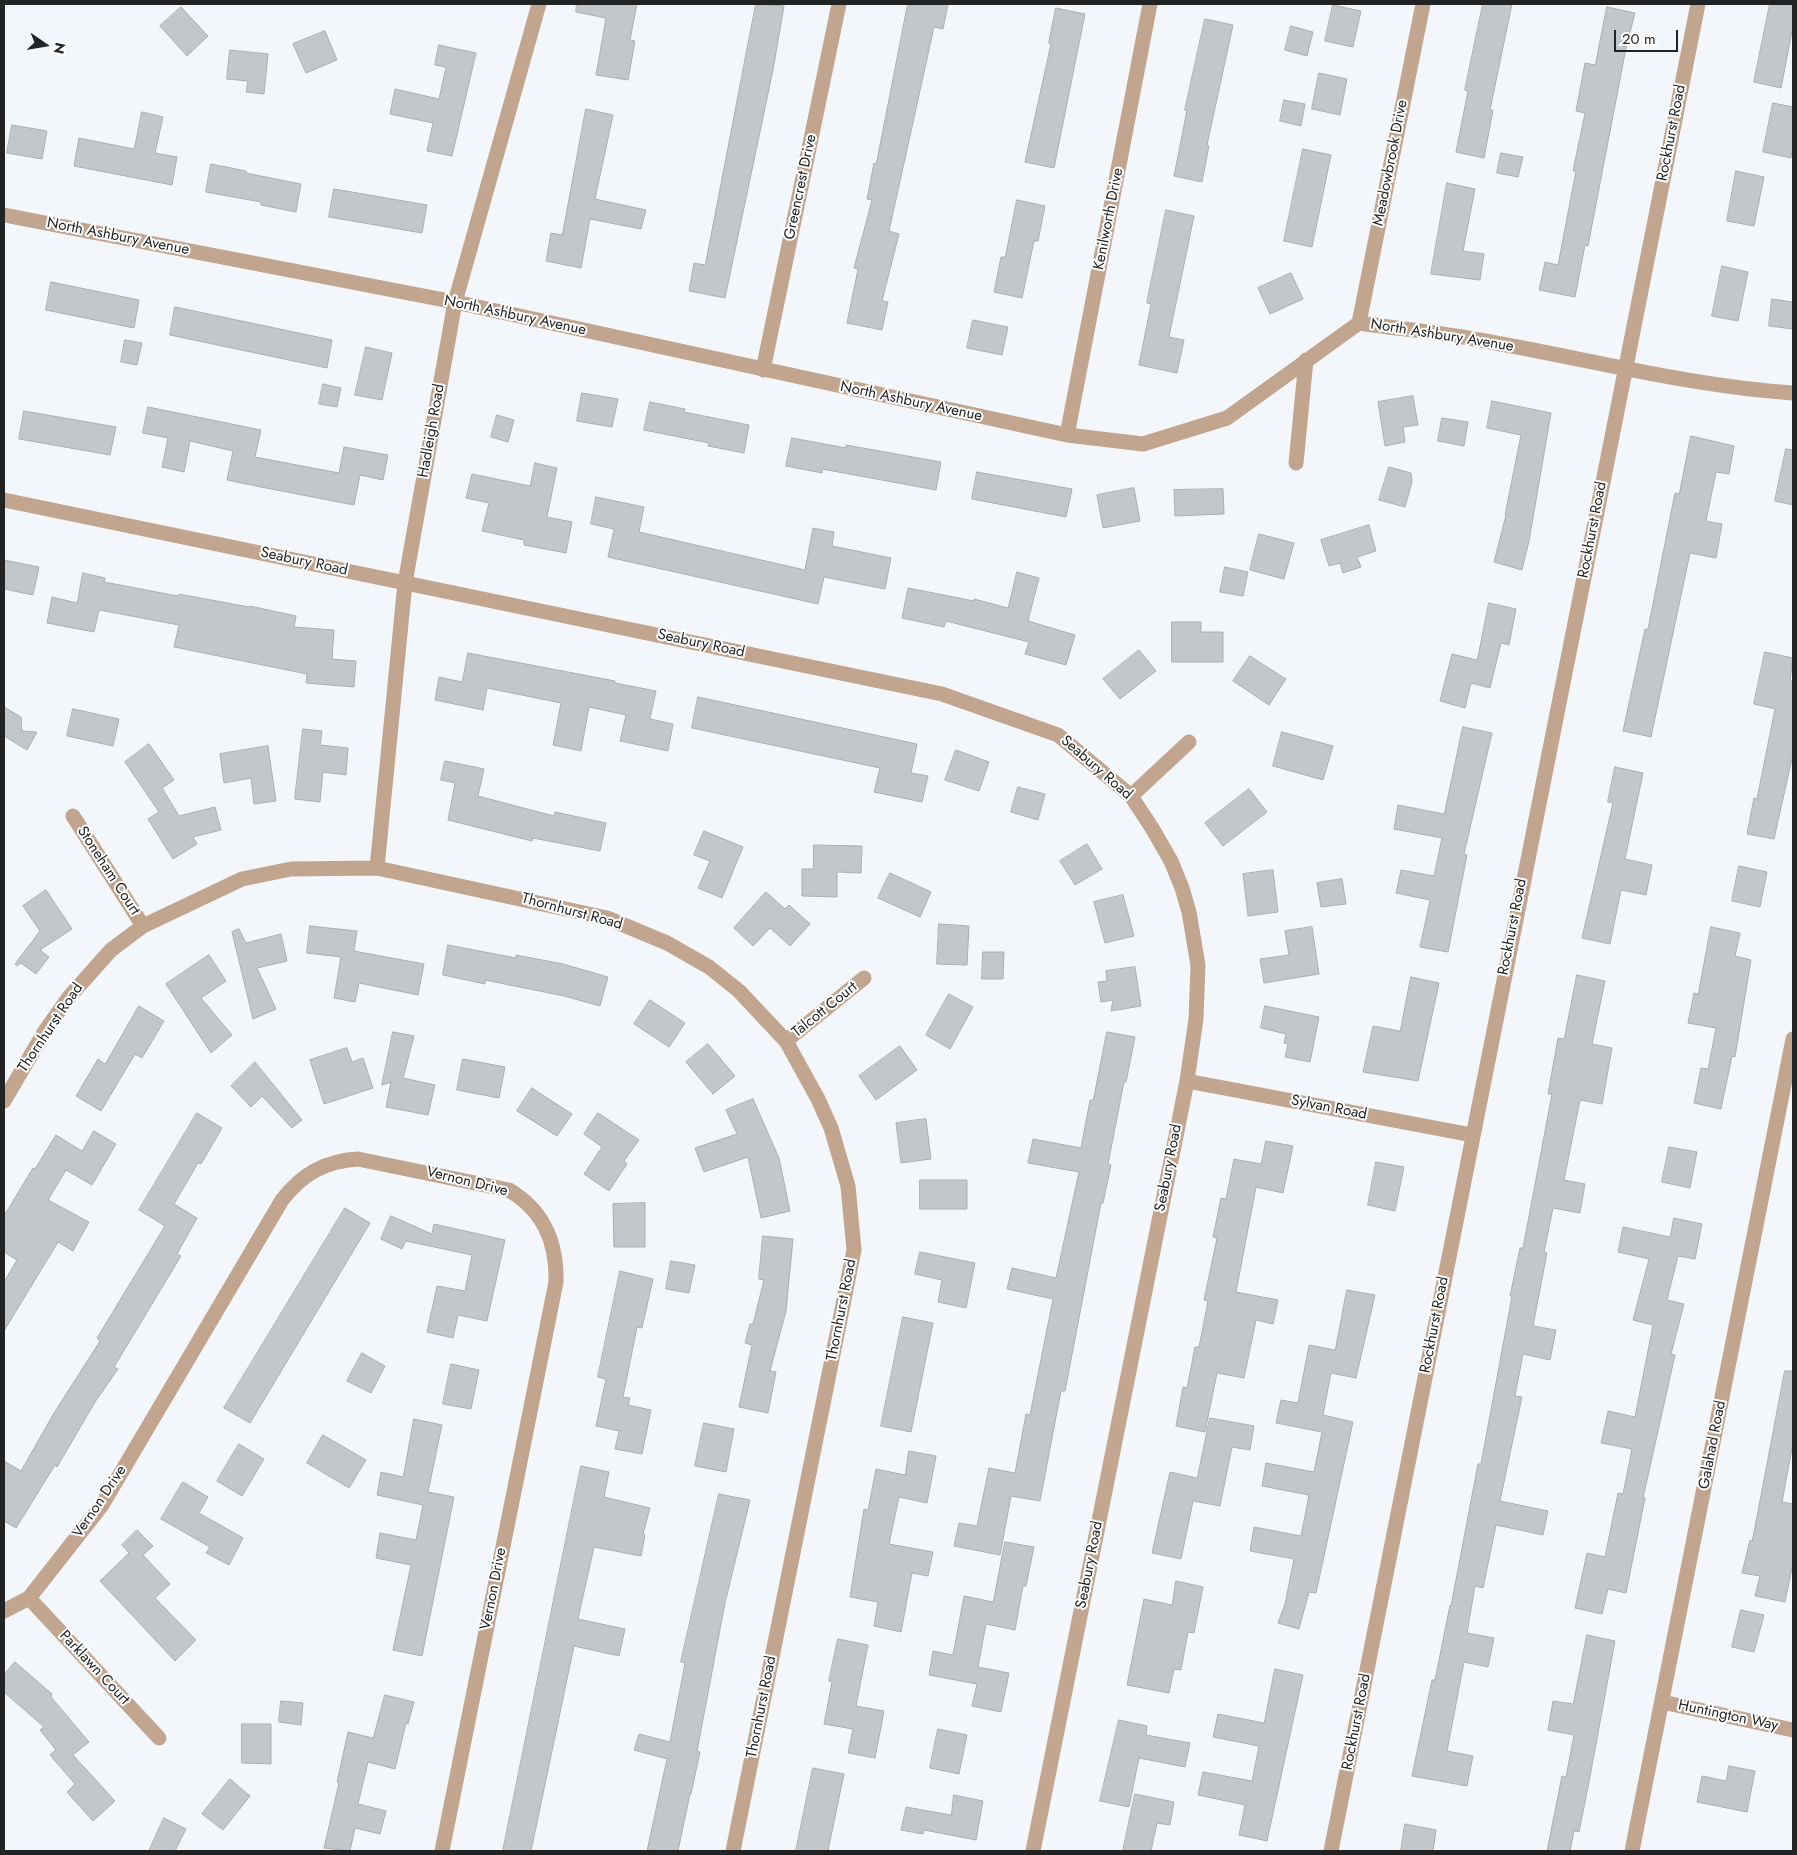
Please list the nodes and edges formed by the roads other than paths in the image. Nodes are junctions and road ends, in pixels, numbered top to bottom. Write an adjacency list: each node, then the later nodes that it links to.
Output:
1 (539, 4): 7 (street, Hadleigh Road)
2 (839, 4): 11 (street, Greencrest Drive)
3 (1150, 4): 13 (street, Kenilworth Drive)
4 (1423, 4): 8 (street, Meadowbrook Drive)
5 (1698, 4): 10 (street, Rockhurst Road)
6 (4, 215): 7 (street, North Ashbury Avenue)
7 (455, 302): 11 (street, North Ashbury Avenue); 16 (street, Hadleigh Road)
8 (1359, 323): 9 (street, North Ashbury Avenue); 10 (street, North Ashbury Avenue)
9 (1306, 360): 13 (street, North Ashbury Avenue); 14 (street)
10 (1625, 369): 12 (street, North Ashbury Avenue); 27 (street, Rockhurst Road)
11 (763, 370): 13 (street, North Ashbury Avenue)
12 (1793, 393)
13 (1067, 435)
14 (1296, 462)
15 (4, 500): 16 (street, Seabury Road)
16 (405, 583): 18 (street, Seabury Road); 20 (street, Hadleigh Road)
17 (1189, 742): 18 (street)
18 (1131, 796): 25 (street, Seabury Road)
19 (73, 816): 21 (street, Stoneham Court)
20 (377, 868): 21 (street, Thornhurst Road); 24 (street, Thornhurst Road)
21 (143, 926): 26 (street, Thornhurst Road)
22 (864, 978): 24 (street, Talcott Court)
23 (1793, 1039): 30 (street, Galahad Road)
24 (786, 1041): 34 (street, Thornhurst Road)
25 (1187, 1081): 27 (street, Sylvan Road); 35 (street, Seabury Road)
26 (4, 1101)
27 (1472, 1135): 36 (street, Rockhurst Road)
28 (29, 1598): 29 (street, Vernon Drive); 32 (street, Parklawn Court); 33 (street, Vernon Drive)
29 (4, 1611)
30 (1662, 1702): 31 (street, Huntington Way); 37 (street, Galahad Road)
31 (1793, 1730)
32 (159, 1738)
33 (442, 1851)
34 (734, 1851)
35 (1033, 1851)
36 (1331, 1851)
37 (1632, 1851)

